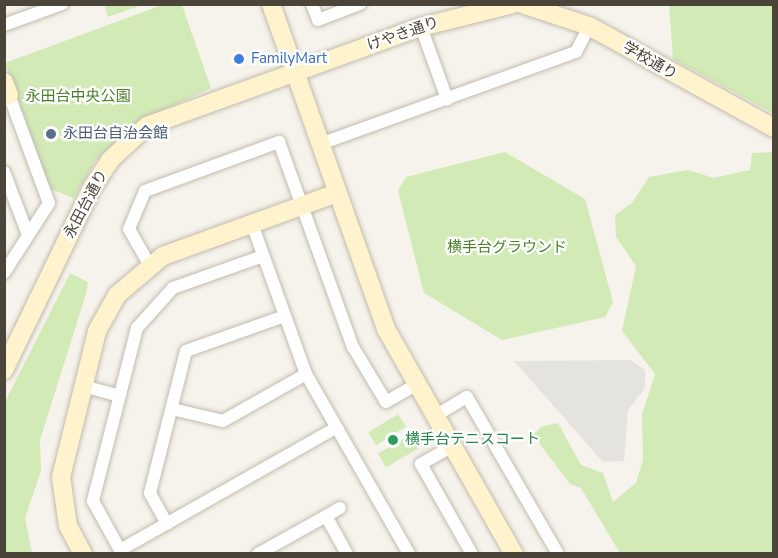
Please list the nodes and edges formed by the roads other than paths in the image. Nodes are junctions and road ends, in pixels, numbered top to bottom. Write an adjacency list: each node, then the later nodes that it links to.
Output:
1 (62, 4): 7 (street)
2 (271, 4): 11 (street)
3 (312, 4): 4 (street)
4 (360, 4)
5 (513, 4): 10 (street, けやき通り)
6 (522, 4): 9 (street, 学校通り)
7 (37, 9): 8 (street)
8 (4, 25)
9 (589, 26): 13 (street); 14 (street, 学校通り)
10 (421, 27): 11 (street, けやき通り); 13 (street)
11 (295, 72): 15 (street); 25 (street, 永田台通り)
12 (6, 91): 20 (street)
13 (447, 99): 15 (street)
14 (774, 128)
15 (320, 144): 17 (street)
16 (4, 172): 20 (street)
17 (337, 193): 18 (street); 27 (street)
18 (303, 205): 19 (street); 22 (street); 27 (street)
19 (252, 224): 21 (street); 22 (street)
20 (28, 235): 23 (street)
21 (263, 256): 24 (street); 29 (street)
22 (149, 264): 28 (street)
23 (4, 273)
24 (285, 316): 26 (street); 30 (street)
25 (4, 370)
26 (306, 374): 30 (street); 32 (street)
27 (416, 385): 31 (street)
28 (83, 386): 29 (street); 37 (street)
29 (120, 396): 36 (street)
30 (172, 409): 36 (street)
31 (435, 416): 33 (street); 43 (street)
32 (337, 427): 36 (street); 40 (street)
33 (453, 446): 41 (street); 42 (street)
34 (340, 508): 35 (street)
35 (326, 516): 38 (street); 39 (street)
36 (167, 524)
37 (83, 554)
38 (258, 554)
39 (347, 554)
40 (409, 554)
41 (472, 554)
42 (514, 554)
43 (558, 554)

